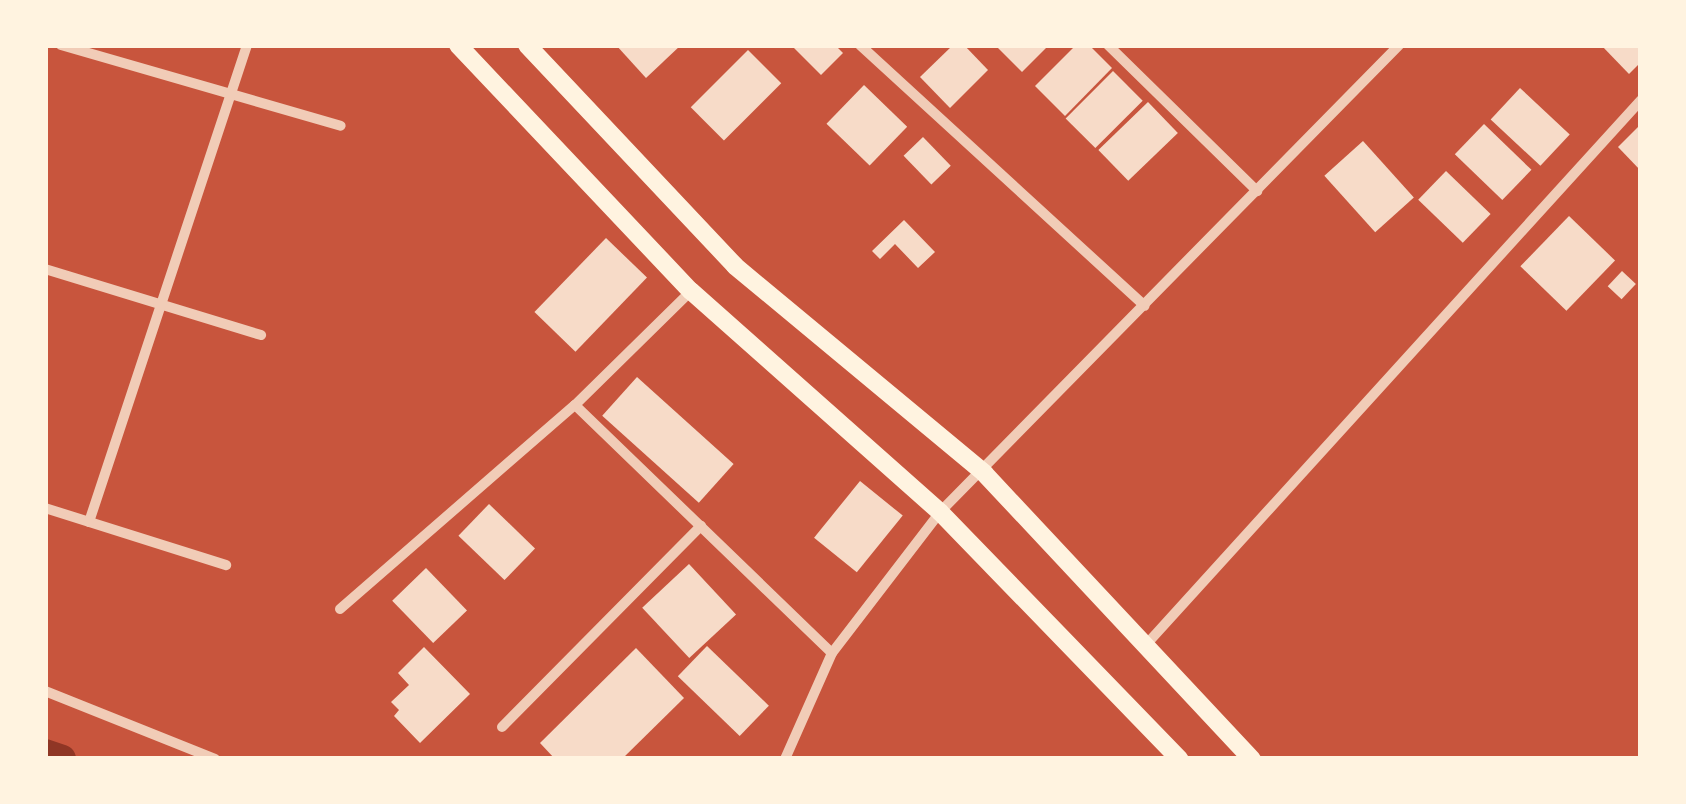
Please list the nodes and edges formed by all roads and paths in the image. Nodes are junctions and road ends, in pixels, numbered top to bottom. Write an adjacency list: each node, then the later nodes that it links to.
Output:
1 (62, 45): 8 (street)
2 (247, 45): 8 (street)
3 (458, 45): 13 (main road)
4 (527, 45): 18 (main road)
5 (860, 45): 15 (street)
6 (1108, 45): 11 (street)
7 (1399, 45): 11 (street)
8 (230, 96): 10 (street); 14 (street)
9 (1641, 100): 25 (street)
10 (341, 126)
11 (1256, 192): 15 (street)
12 (45, 269): 14 (street)
13 (692, 292): 17 (street); 20 (main road)
14 (162, 304): 16 (street); 21 (street)
15 (1145, 306): 18 (street)
16 (261, 335)
17 (575, 405): 22 (street); 24 (street)
18 (984, 473): 20 (street); 25 (main road)
19 (45, 508): 21 (street)
20 (940, 512): 26 (street); 31 (main road)
21 (89, 522): 23 (street)
22 (700, 526): 26 (street); 28 (street)
23 (226, 565)
24 (340, 609)
25 (1144, 648): 32 (main road)
26 (832, 653): 30 (street)
27 (45, 692): 29 (street)
28 (502, 727)
29 (215, 759)
30 (784, 759)
31 (1178, 759)
32 (1252, 759)

